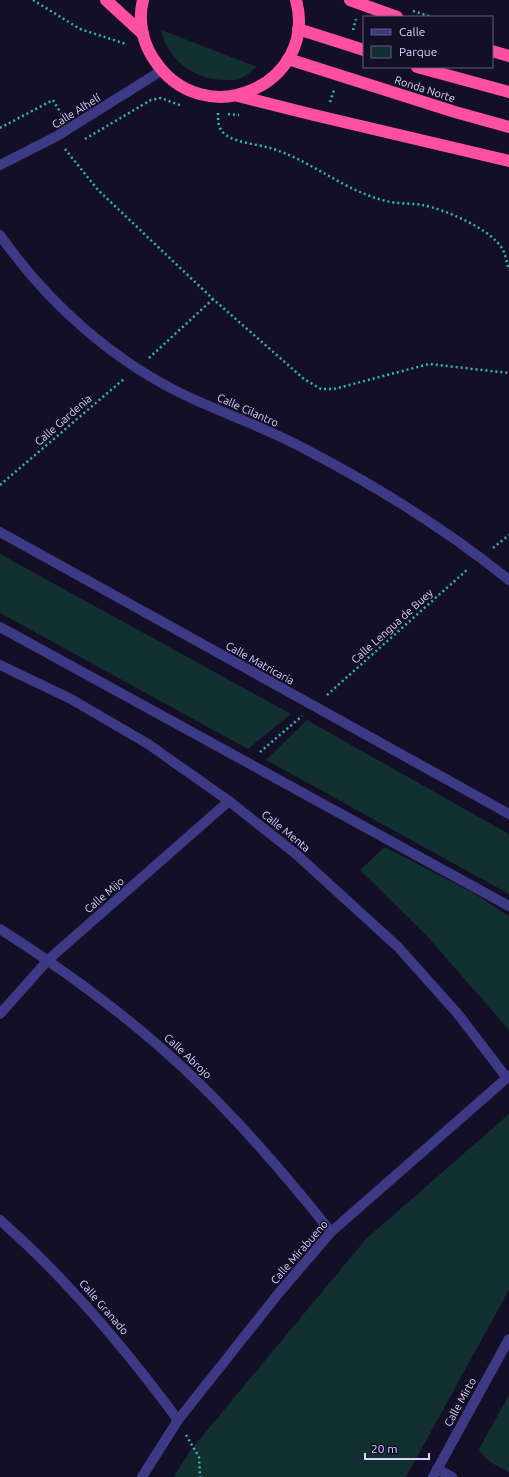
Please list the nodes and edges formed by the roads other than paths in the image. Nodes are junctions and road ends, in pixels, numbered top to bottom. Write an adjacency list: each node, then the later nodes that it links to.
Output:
1 (106, 0): 7 (highway)
2 (143, 0): 7 (highway)
3 (296, 0): 6 (highway)
4 (350, 0): 5 (highway)
5 (394, 16)
6 (298, 28): 8 (highway); 11 (highway)
7 (142, 34): 13 (highway)
8 (363, 50)
9 (493, 51): 10 (highway)
10 (509, 56)
11 (288, 59): 15 (highway); 16 (highway, Ronda Norte)
12 (421, 68): 14 (highway, Ronda Norte)
13 (161, 71): 15 (highway); 18 (street, Calle Alhelí)
14 (509, 92)
15 (238, 96): 17 (highway)
16 (509, 127)
17 (509, 161)
18 (0, 165)
19 (0, 235): 21 (street, Calle Cilantro)
20 (0, 532): 25 (street, Calle Matricaria)
21 (509, 580)
22 (0, 627): 26 (street)
23 (0, 665): 24 (street, Calle Menta)
24 (229, 801): 28 (street, Calle Mijo); 30 (street, Calle Menta)
25 (509, 814)
26 (509, 906)
27 (0, 929): 28 (street, Calle Abrojo)
28 (48, 960): 29 (street, Calle Mijo); 32 (street, Calle Abrojo)
29 (0, 1014)
30 (508, 1077): 32 (street, Calle Mirabueno)
31 (0, 1220): 34 (street, Calle Granado)
32 (332, 1232): 34 (street, Calle Mirabueno)
33 (509, 1339): 35 (street, Calle Mirto)
34 (178, 1420): 36 (street, Calle Mirabueno)
35 (435, 1473): 37 (street)
36 (142, 1477)
37 (452, 1477)

